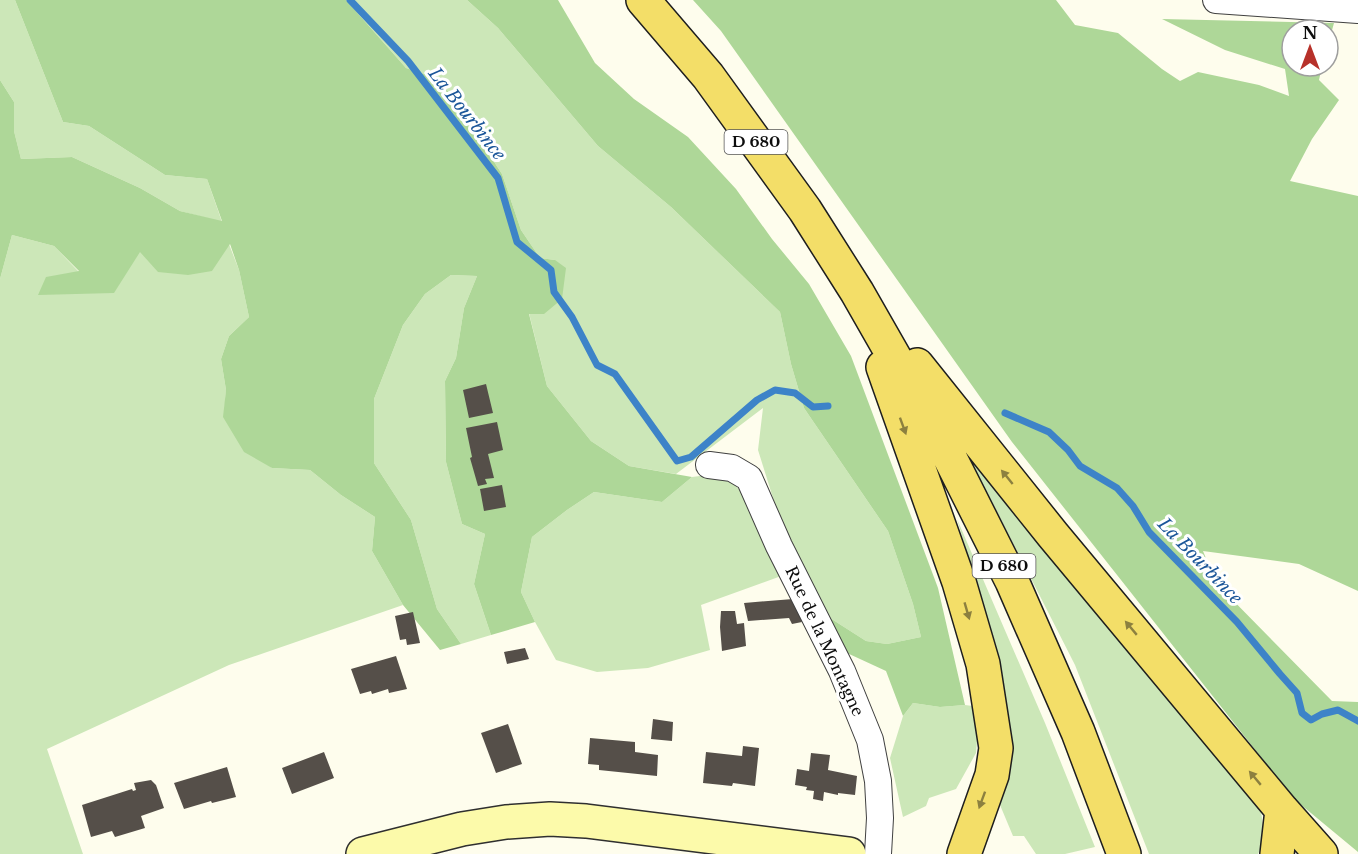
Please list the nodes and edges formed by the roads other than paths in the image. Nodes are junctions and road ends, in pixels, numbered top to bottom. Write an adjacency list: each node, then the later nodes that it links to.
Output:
1 (643, 0): 4 (main road, D 680)
2 (1216, 0): 3 (street)
3 (1358, 10)
4 (857, 292): 6 (main road, one-way to 4); 10 (main road, one-way to 10); 11 (main road, D 680)
5 (709, 465): 9 (street, Rue de la Montagne)
6 (1282, 810): 12 (main road); 13 (main road)
7 (363, 854): 8 (main road)
8 (849, 854)
9 (878, 854)
10 (964, 854)
11 (1124, 854)
12 (1277, 854)
13 (1321, 854)

